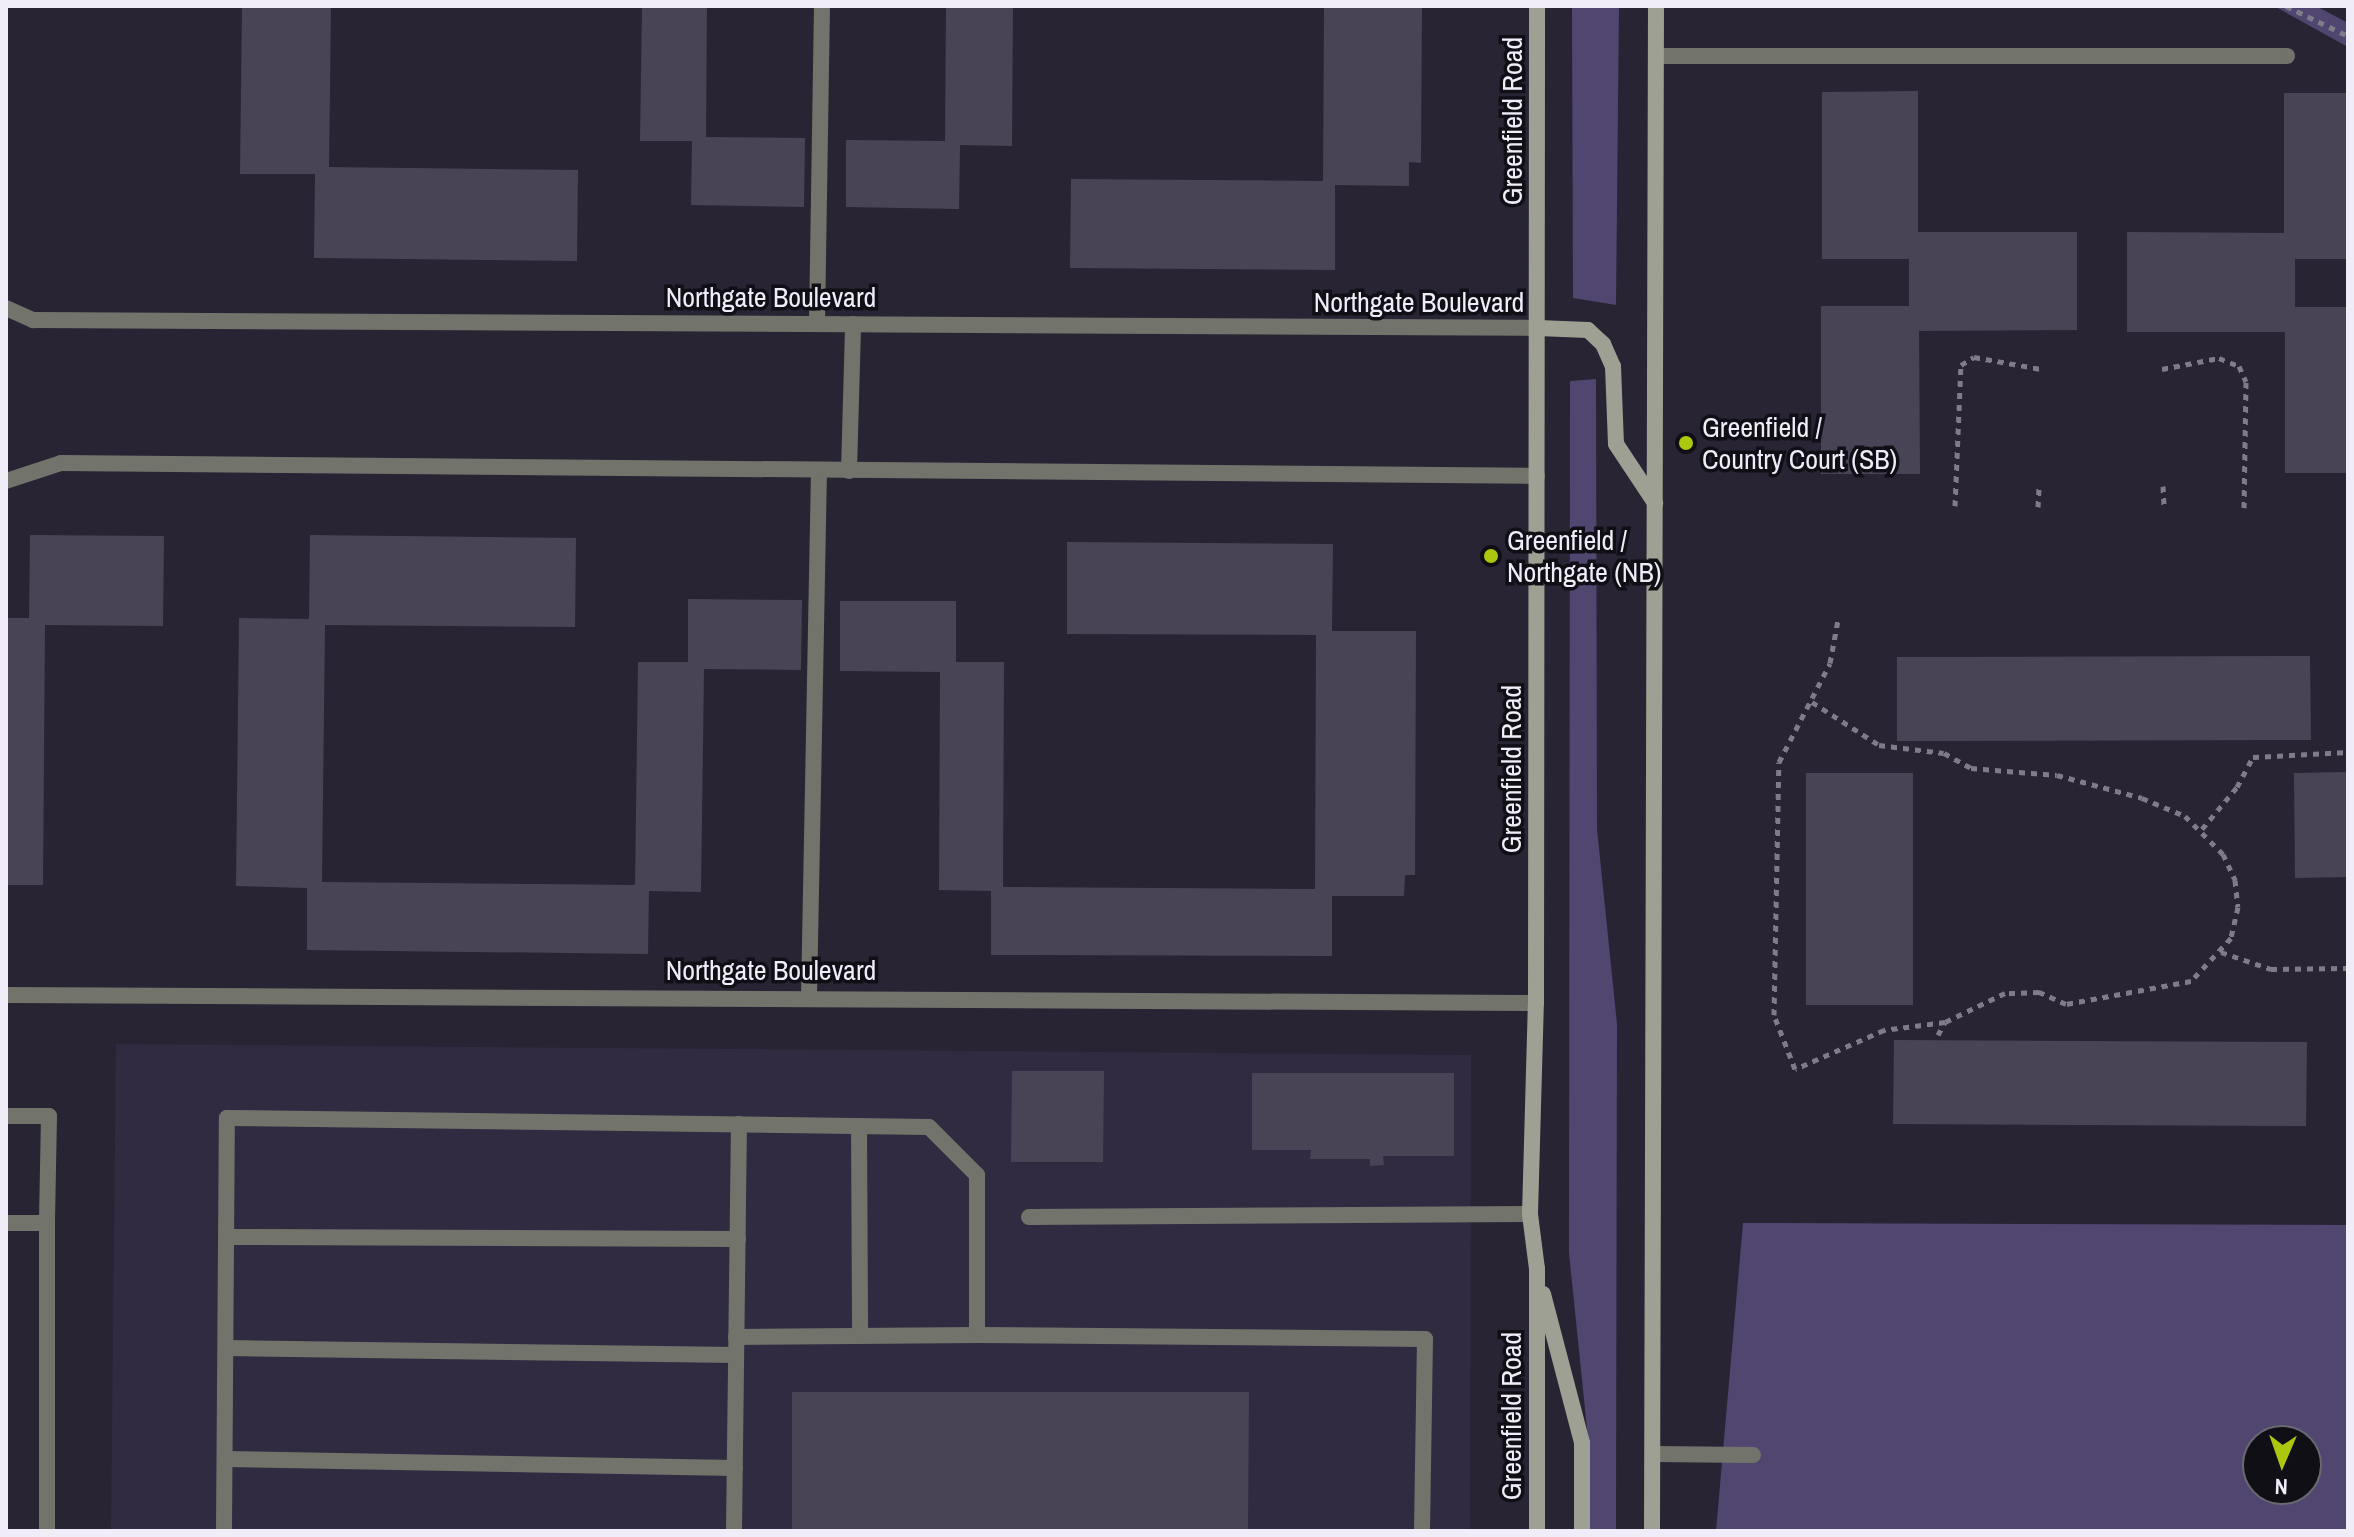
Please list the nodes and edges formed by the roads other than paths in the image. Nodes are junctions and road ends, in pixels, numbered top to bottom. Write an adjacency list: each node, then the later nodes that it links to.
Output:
1 (822, 6): 7 (street)
2 (1537, 6): 9 (main road, Greenfield Road)
3 (1656, 6): 4 (main road)
4 (1656, 56): 5 (street); 14 (main road)
5 (2287, 56)
6 (6, 308): 7 (street, Northgate Boulevard)
7 (817, 323): 8 (street, Northgate Boulevard)
8 (853, 324): 9 (street, Northgate Boulevard); 11 (street)
9 (1538, 328): 12 (main road, Greenfield Road); 14 (main road)
10 (819, 471): 11 (street); 13 (street); 16 (street)
11 (849, 471): 12 (street)
12 (1537, 476): 17 (main road, Greenfield Road)
13 (6, 481)
14 (1656, 504): 33 (main road)
15 (6, 995): 16 (street, Northgate Boulevard)
16 (809, 996): 17 (street, Northgate Boulevard)
17 (1536, 1003): 21 (main road, Greenfield Road)
18 (6, 1116): 24 (street)
19 (739, 1124): 20 (street); 25 (street); 26 (street)
20 (859, 1126): 28 (street); 29 (street)
21 (1530, 1214): 22 (street); 27 (main road, Greenfield Road)
22 (1029, 1217)
23 (6, 1223): 24 (street)
24 (47, 1223): 37 (street)
25 (226, 1237): 26 (street); 31 (street)
26 (738, 1239): 30 (street)
27 (1537, 1269): 41 (main road, Greenfield Road); 42 (main road)
28 (977, 1335): 29 (street); 40 (street)
29 (860, 1336): 30 (street)
30 (736, 1337): 32 (street)
31 (226, 1348): 32 (street); 35 (street)
32 (736, 1355): 36 (street)
33 (1654, 1454): 34 (street); 43 (main road)
34 (1753, 1455)
35 (225, 1459): 36 (street); 38 (street)
36 (735, 1468): 39 (street)
37 (47, 1531)
38 (224, 1531)
39 (734, 1531)
40 (1422, 1531)
41 (1537, 1531)
42 (1582, 1531)
43 (1652, 1531)

